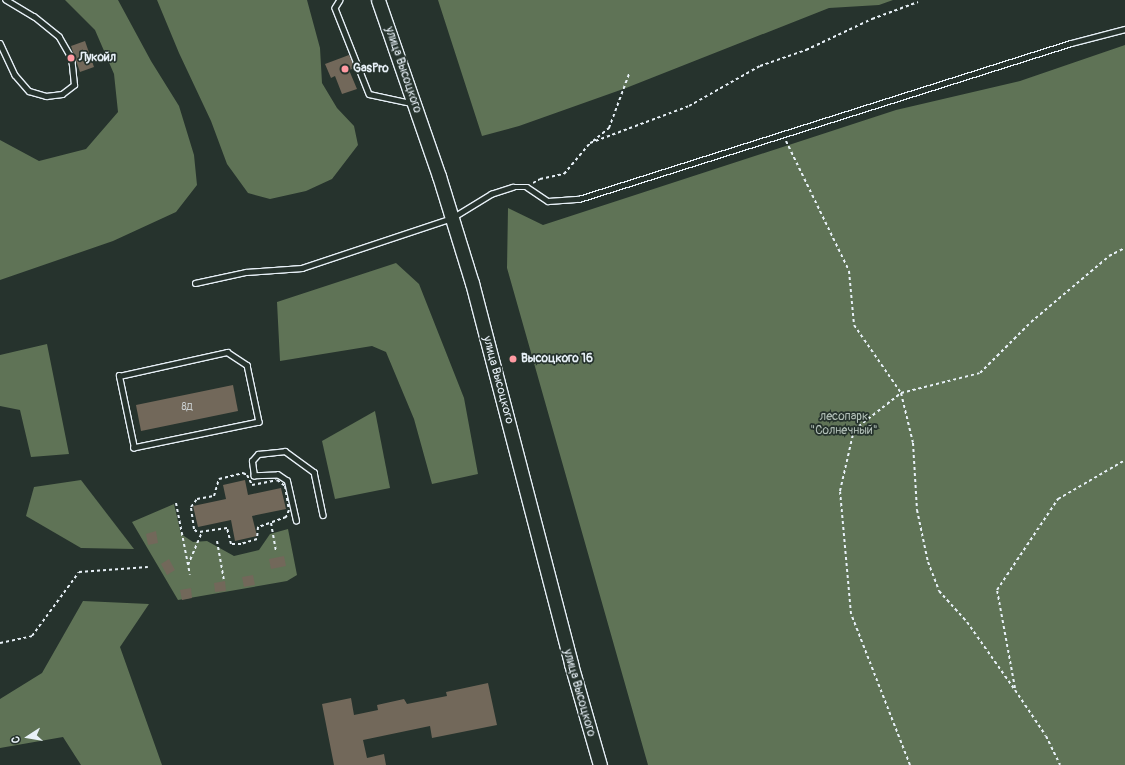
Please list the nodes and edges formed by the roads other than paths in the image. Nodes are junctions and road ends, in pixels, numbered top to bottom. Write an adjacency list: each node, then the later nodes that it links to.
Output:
1 (6, 0): 5 (lane)
2 (340, 0): 6 (lane)
3 (378, 0): 6 (main road, улица Высоцкого)
4 (1125, 29): 7 (lane)
5 (0, 44)
6 (415, 104): 7 (main road, улица Высоцкого)
7 (452, 218): 8 (lane); 12 (main road, улица Высоцкого)
8 (195, 283)
9 (208, 356): 9 (lane)
10 (322, 515): 11 (lane)
11 (296, 521)
12 (600, 765)

